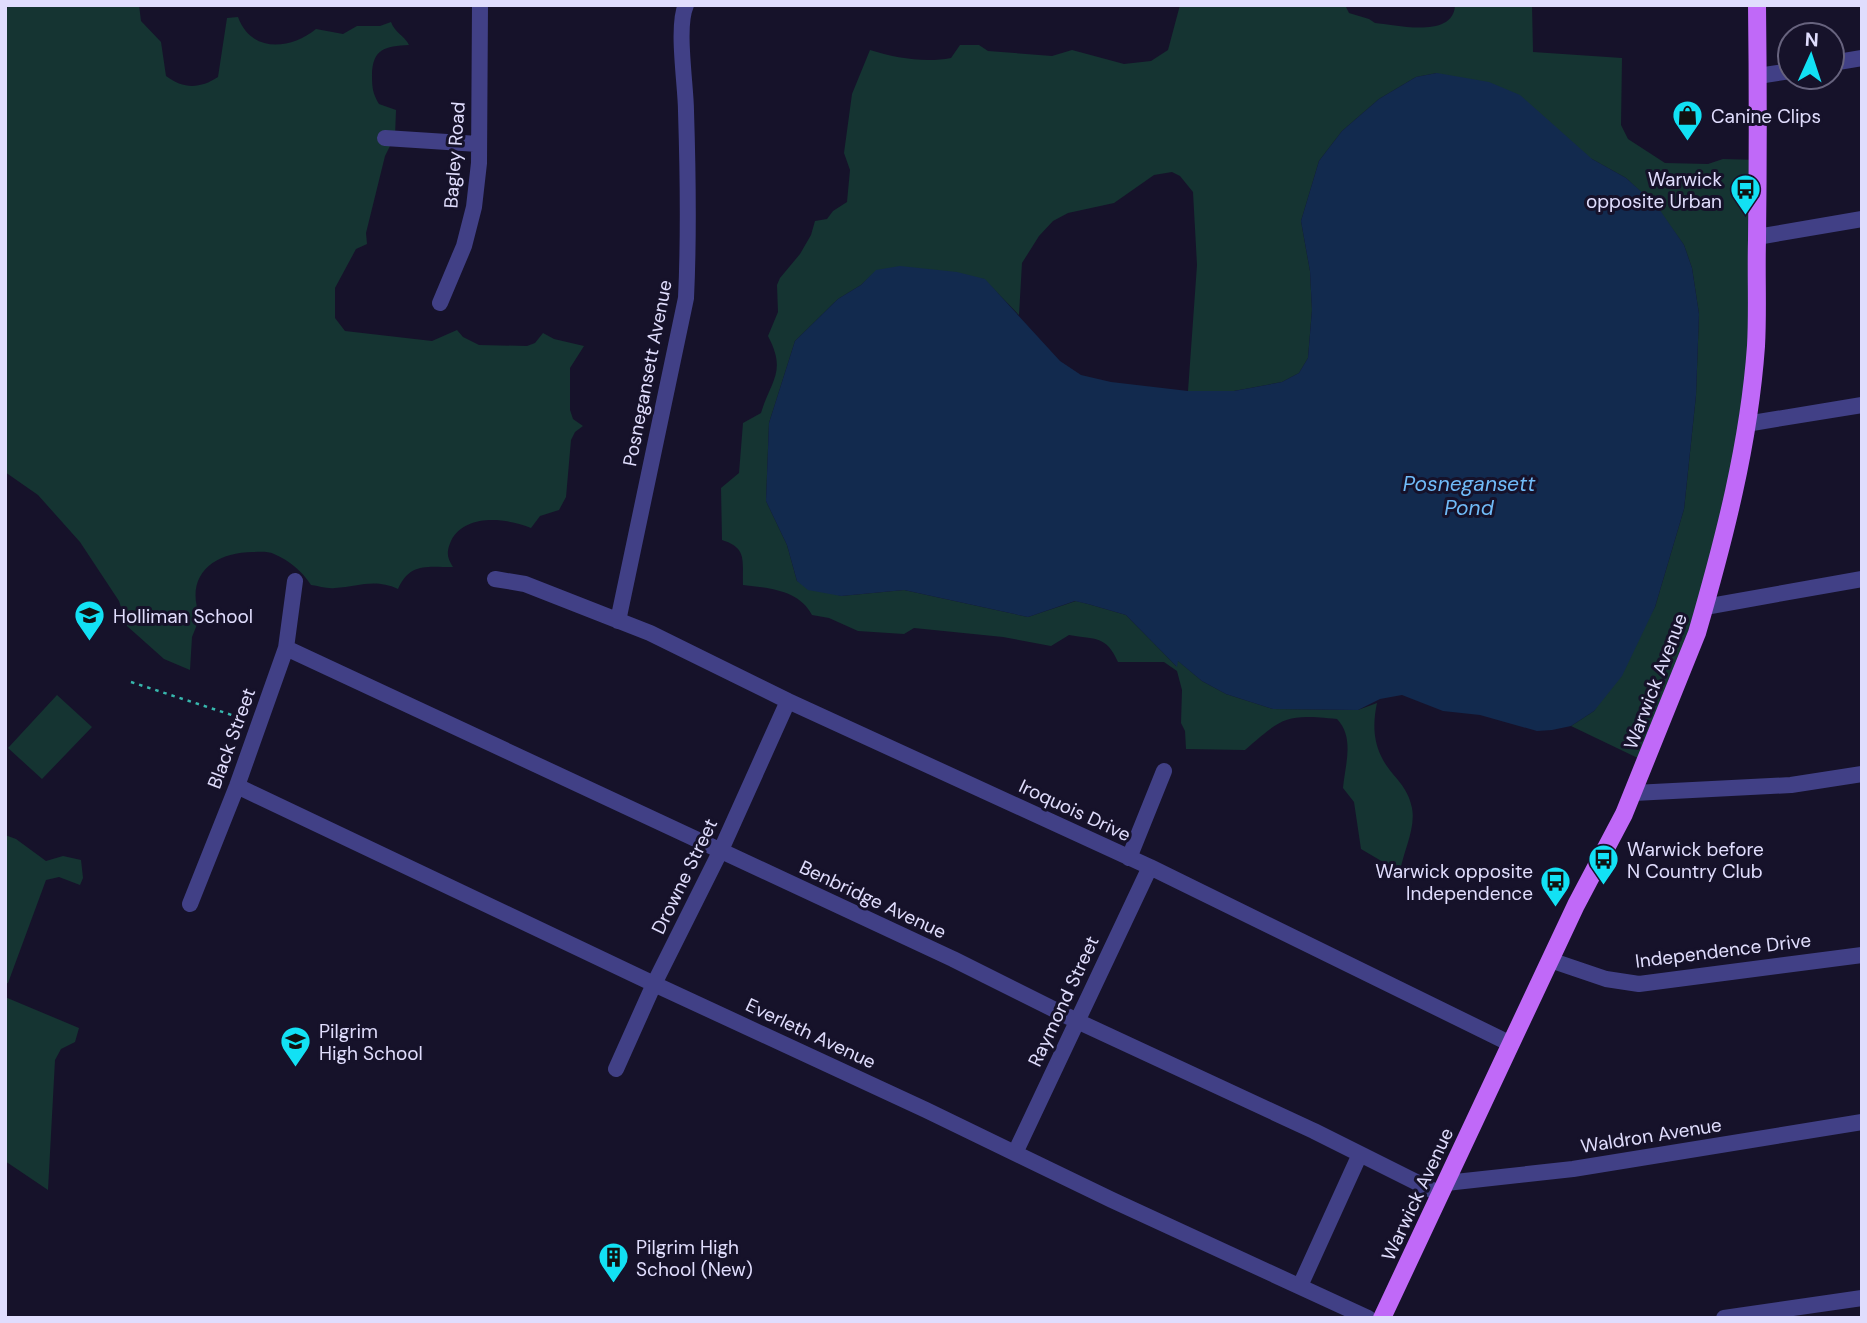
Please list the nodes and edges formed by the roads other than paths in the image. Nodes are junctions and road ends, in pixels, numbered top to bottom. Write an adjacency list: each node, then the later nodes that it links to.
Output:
1 (480, 5): 7 (street, Bagley Road)
2 (686, 5): 17 (street, Posnegansett Avenue)
3 (1757, 5): 5 (main road, Warwick Avenue)
4 (1776, 73): 5 (street)
5 (1758, 76): 9 (main road, Warwick Avenue)
6 (385, 138): 7 (street)
7 (478, 144): 10 (street, Bagley Road)
8 (1862, 219): 9 (street)
9 (1757, 237): 12 (main road, Warwick Avenue)
10 (440, 303)
11 (1862, 405): 12 (street)
12 (1746, 424): 16 (main road, Warwick Avenue)
13 (495, 579): 17 (street, Iroquois Drive)
14 (1862, 579): 16 (street)
15 (295, 581): 18 (street, Black Street)
16 (1705, 607): 23 (main road, Warwick Avenue)
17 (618, 621): 19 (street, Iroquois Drive)
18 (286, 648): 22 (street, Black Street); 24 (street, Benbridge Avenue)
19 (788, 701): 24 (street, Drowne Street); 25 (street, Iroquois Drive)
20 (1164, 771): 25 (street)
21 (1862, 774): 23 (street)
22 (237, 786): 27 (street, Black Street); 30 (street, Everleth Avenue)
23 (1634, 793): 29 (main road, Warwick Avenue)
24 (721, 850): 30 (street, Drowne Street); 31 (street, Benbridge Avenue)
25 (1129, 858): 26 (street, Iroquois Drive)
26 (1150, 867): 31 (street, Raymond Street); 32 (street, Iroquois Drive)
27 (190, 904)
28 (1862, 955): 29 (street, Independence Drive)
29 (1550, 960): 32 (main road, Warwick Avenue)
30 (654, 984): 33 (street, Drowne Street); 35 (street, Everleth Avenue)
31 (1077, 1021): 35 (street, Raymond Street); 36 (street, Benbridge Avenue)
32 (1511, 1044): 37 (main road, Warwick Avenue)
33 (616, 1069)
34 (1862, 1122): 37 (street, Waldron Avenue)
35 (1015, 1153): 38 (street, Everleth Avenue)
36 (1360, 1154): 37 (street, Benbridge Avenue); 38 (street)
37 (1443, 1188): 41 (main road, Warwick Avenue)
38 (1300, 1286): 40 (street, Everleth Avenue)
39 (1862, 1298): 42 (street)
40 (1368, 1318)
41 (1382, 1318)
42 (1724, 1318)

